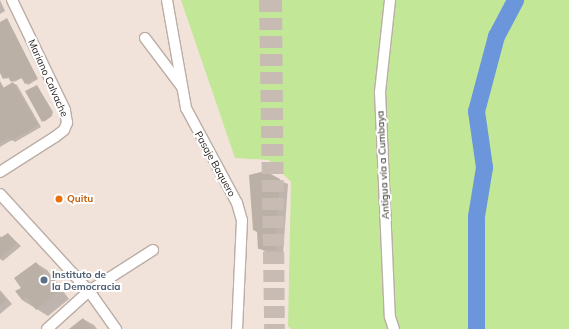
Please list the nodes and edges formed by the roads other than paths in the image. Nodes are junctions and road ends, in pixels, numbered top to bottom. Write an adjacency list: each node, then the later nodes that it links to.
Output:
1 (12, 0): 6 (street, Mariano Calvache)
2 (168, 0): 5 (street, Pasaje Baquero)
3 (390, 0): 13 (street, Antigua vía a Cumbaya)
4 (145, 38): 5 (street)
5 (184, 89): 12 (street, Pasaje Baquero)
6 (0, 172)
7 (0, 194): 9 (street)
8 (153, 250): 9 (street)
9 (89, 291): 10 (street); 11 (street)
10 (47, 329)
11 (116, 329)
12 (237, 329)
13 (394, 329)

